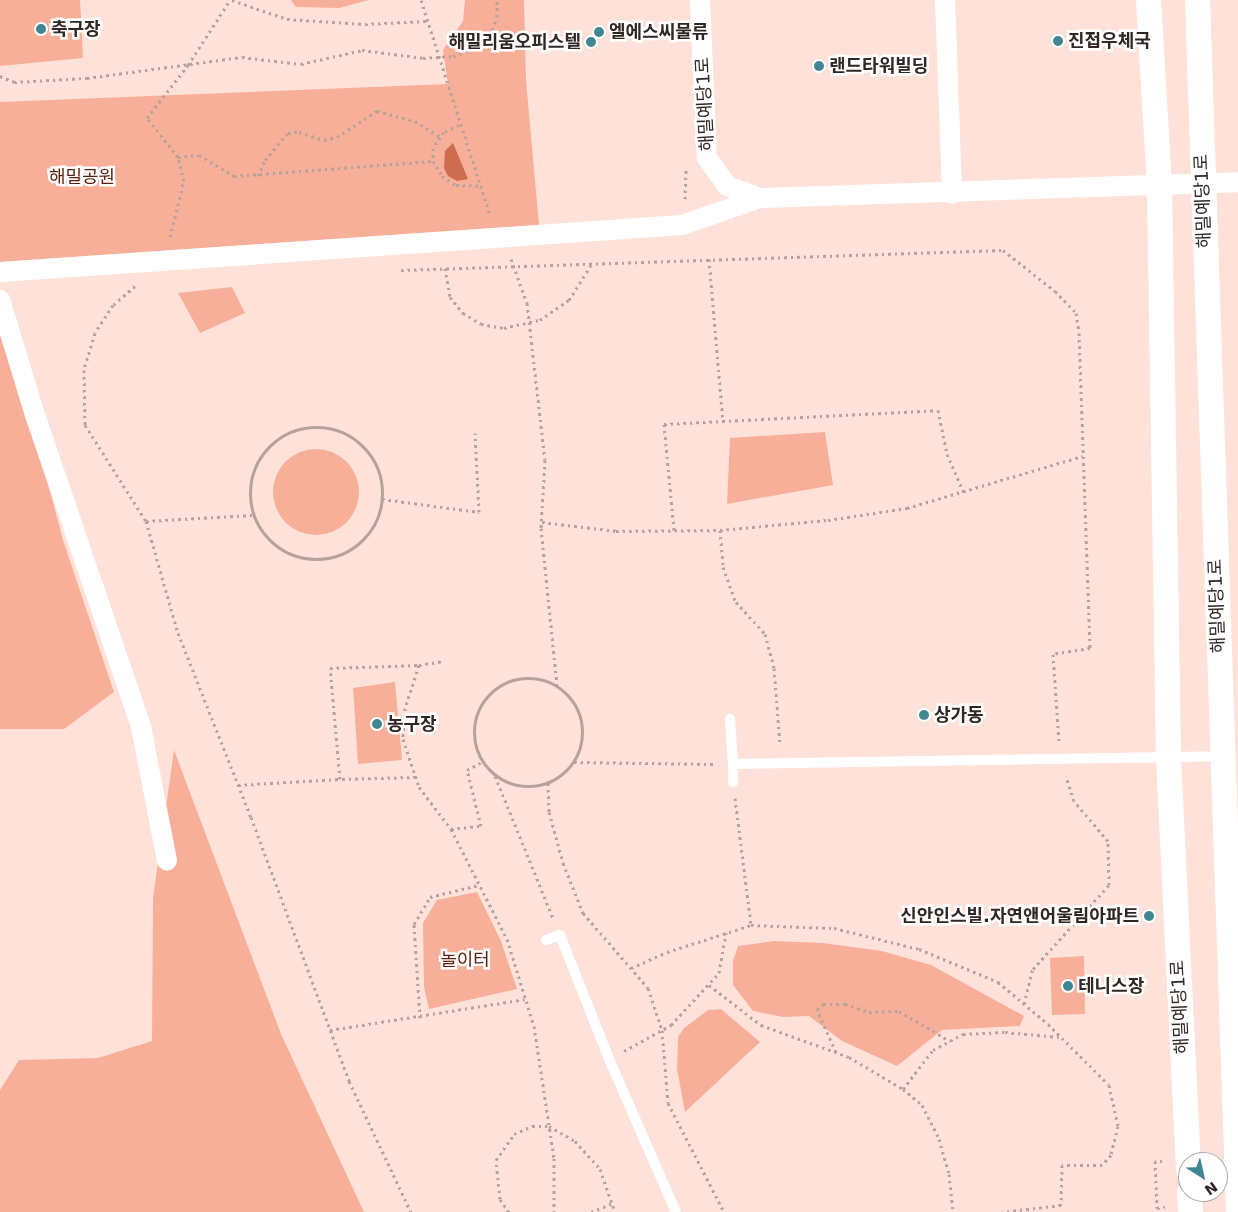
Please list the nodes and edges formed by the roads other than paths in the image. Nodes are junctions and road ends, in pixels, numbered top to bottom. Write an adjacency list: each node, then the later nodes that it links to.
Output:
1 (700, 0): 9 (street, 해밀예당1로)
2 (945, 0): 8 (street)
3 (1148, 0): 7 (street, 해밀예당1로)
4 (1197, 0): 6 (street, 해밀예당1로)
5 (1238, 182): 6 (street)
6 (1203, 184): 7 (street); 13 (street, 해밀예당1로)
7 (1159, 186): 8 (street, 해밀예당1로); 14 (street, 해밀예당1로)
8 (952, 194): 9 (street, 해밀예당1로)
9 (760, 198): 10 (street)
10 (0, 272)
11 (0, 300): 17 (street)
12 (730, 719): 15 (lane)
13 (1222, 756): 14 (lane); 21 (street, 해밀예당1로)
14 (1168, 758): 15 (lane); 19 (street, 해밀예당1로)
15 (733, 764): 16 (lane)
16 (733, 782)
17 (167, 861)
18 (546, 940): 20 (lane)
19 (1187, 1152)
20 (676, 1212)
21 (1238, 1212)

